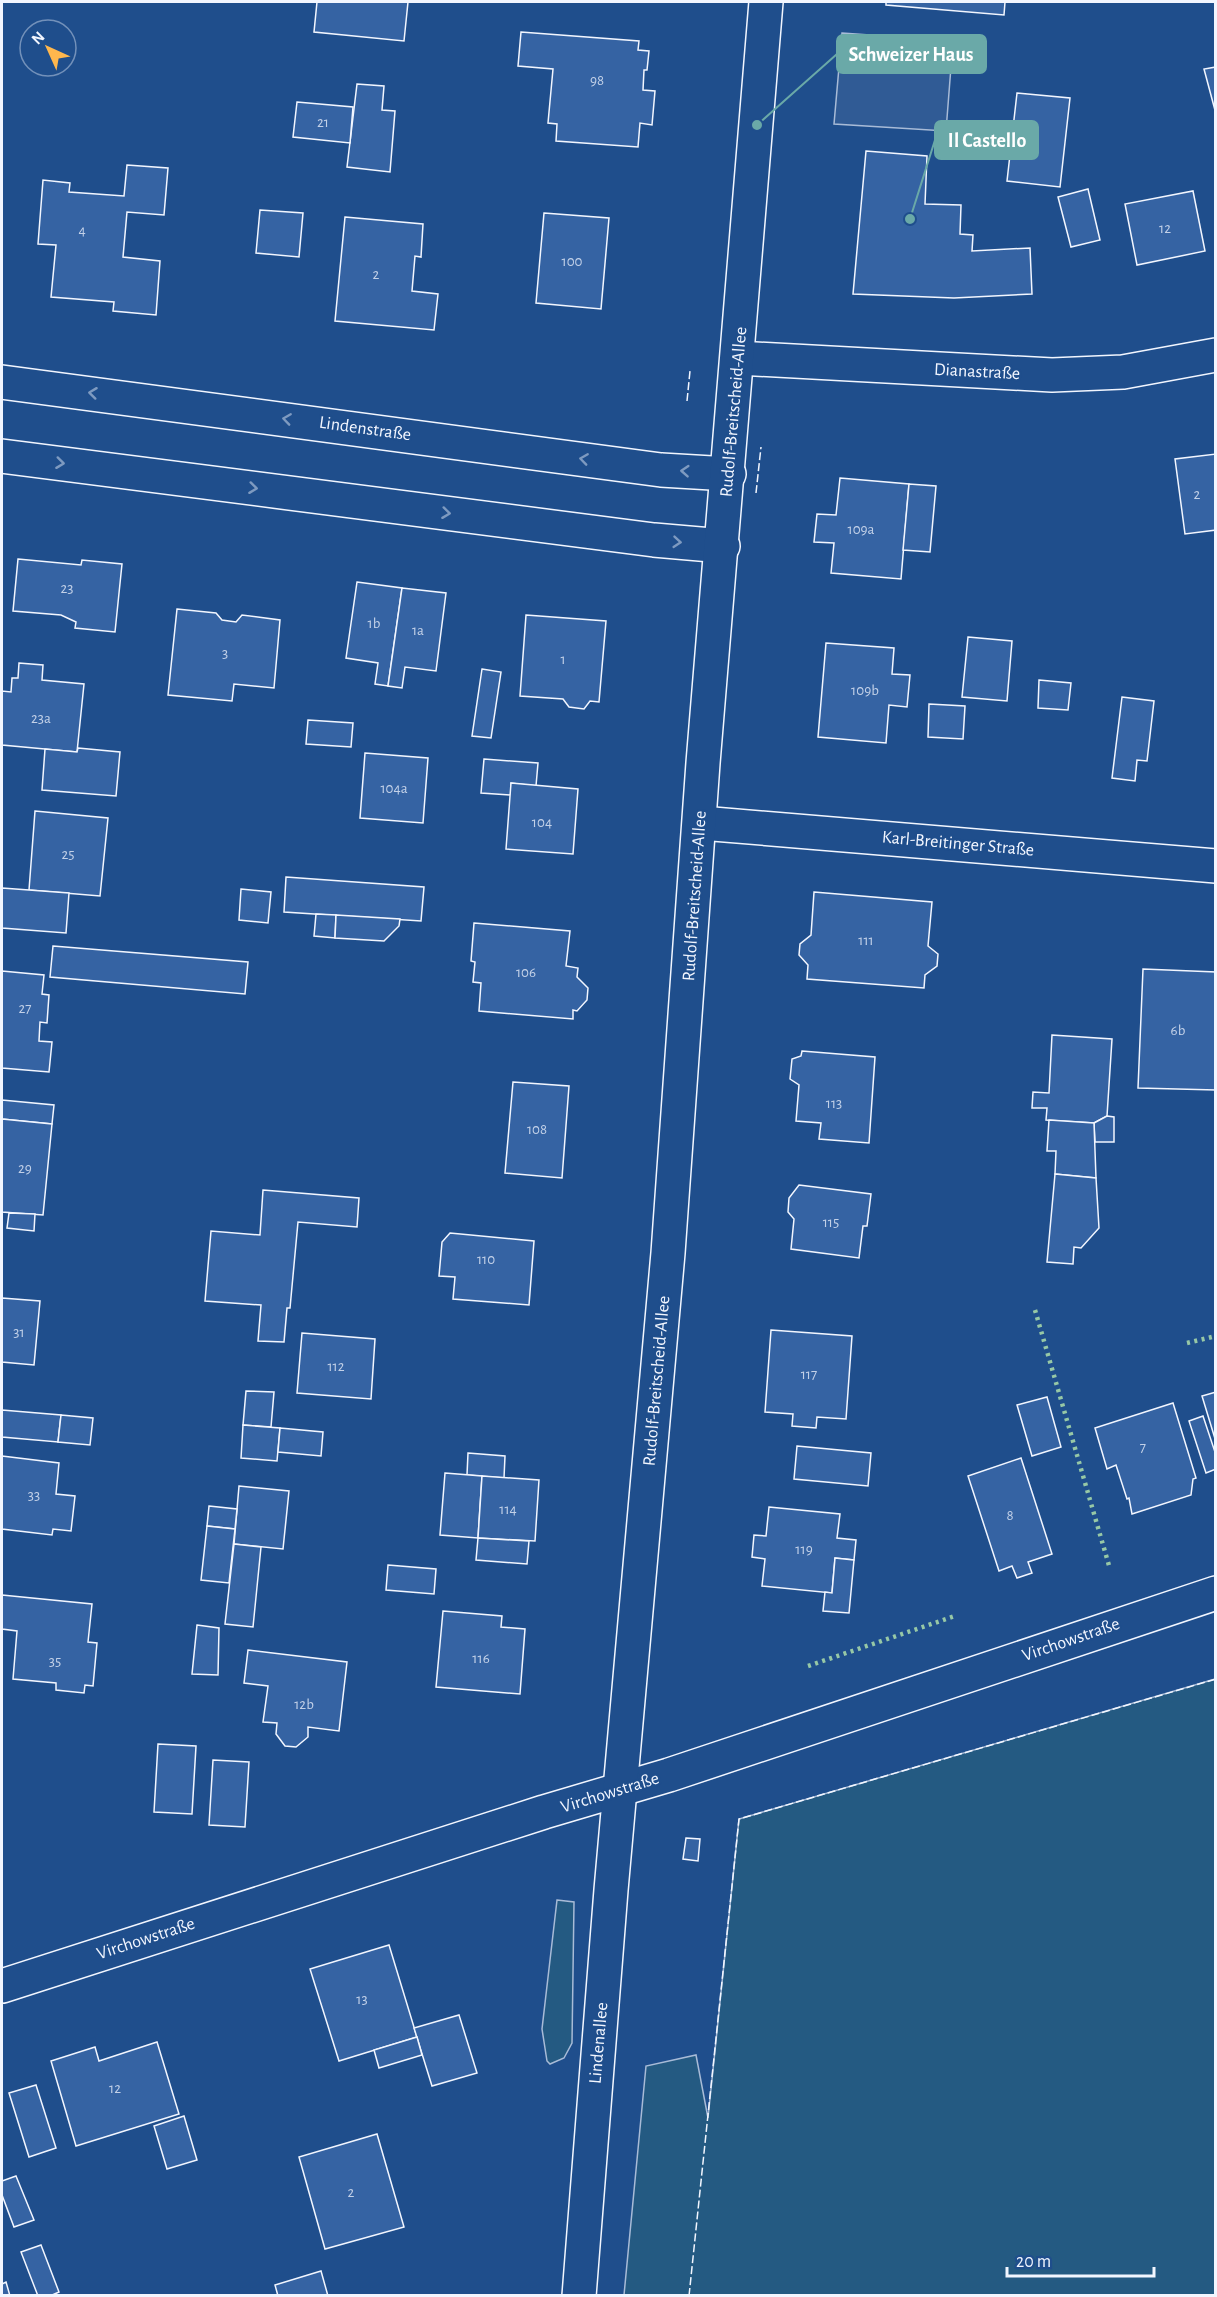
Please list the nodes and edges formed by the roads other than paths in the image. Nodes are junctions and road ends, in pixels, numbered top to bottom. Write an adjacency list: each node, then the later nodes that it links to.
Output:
1 (766, 2): 3 (street, Rudolf-Breitscheid-Allee)
2 (1215, 355): 3 (street, Dianastraße)
3 (738, 358): 6 (street, Rudolf-Breitscheid-Allee)
4 (2, 381): 6 (street, Lindenstraße, one-way to 4)
5 (2, 456): 7 (street, one-way to 7)
6 (729, 474): 7 (street, Rudolf-Breitscheid-Allee)
7 (723, 546): 8 (street, Rudolf-Breitscheid-Allee)
8 (701, 823): 9 (street, Karl-Breitinger Straße); 11 (street, Rudolf-Breitscheid-Allee)
9 (1215, 866)
10 (1215, 1593): 11 (street, Virchowstraße)
11 (620, 1791): 12 (street, Virchowstraße); 13 (street, Lindenallee)
12 (2, 1986)
13 (579, 2295)

